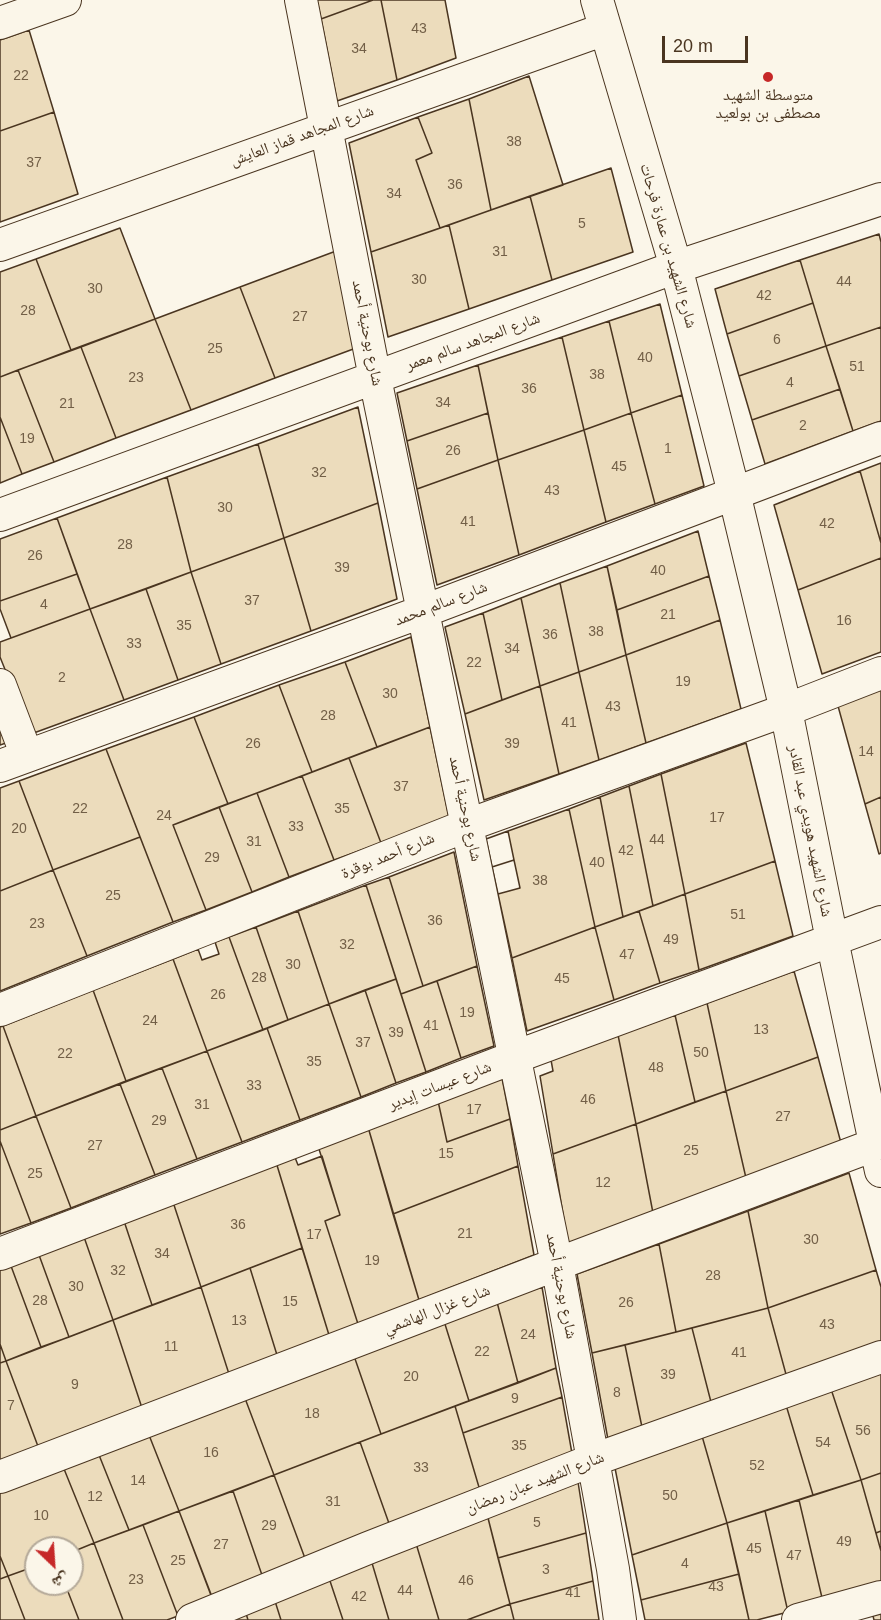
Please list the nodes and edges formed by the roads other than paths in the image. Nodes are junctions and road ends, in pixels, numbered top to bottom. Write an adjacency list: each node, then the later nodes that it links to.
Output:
1 (65, 0): 4 (street)
2 (301, 0): 5 (street, شارع بوحنية أحمد)
3 (601, 14): 5 (street, شارع المجاهد قماز العايش); 8 (street, شارع الشهيد بن عمارة فرحات)
4 (0, 23)
5 (327, 127): 7 (street, شارع المجاهد قماز العايش); 9 (street, شارع بوحنية أحمد)
6 (881, 199): 8 (street, شارع المجاهد سالم معمر)
7 (0, 245)
8 (676, 267): 9 (street, شارع المجاهد سالم معمر); 11 (street, شارع الشهيد بن عمارة فرحات)
9 (375, 378): 12 (street, شارع المجاهد سالم معمر); 13 (street, شارع بوحنية أحمد)
10 (881, 438): 11 (street, شارع سالم محمد)
11 (734, 493): 13 (street, شارع سالم محمد); 16 (street, شارع الشهيد هويدي عبد القادر)
12 (0, 515)
13 (424, 611): 17 (street, شارع سالم محمد); 18 (street, شارع بوحنية أحمد)
14 (881, 673): 16 (street, شارع أحمد بوقرة)
15 (0, 685): 17 (street)
16 (786, 710): 18 (street, شارع أحمد بوقرة); 20 (street, شارع الشهيد هويدي عبد القادر)
17 (13, 761)
18 (468, 825): 21 (street, شارع أحمد بوقرة); 22 (street, شارع بوحنية أحمد)
19 (881, 922): 20 (street, شارع عيسات إيدير)
20 (832, 940): 22 (street, شارع عيسات إيدير); 23 (street, شارع الشهيد هويدي عبد القادر)
21 (0, 1010)
22 (515, 1057): 25 (street, شارع عيسات إيدير); 26 (street, شارع بوحنية أحمد)
23 (873, 1097): 24 (street, شارع الشهيد هويدي عبد القادر)
24 (878, 1158): 26 (street, شارع غزال الهاشمي)
25 (0, 1254)
26 (557, 1264): 28 (street, شارع بوحنية أحمد); 29 (street, شارع غزال الهاشمي)
27 (881, 1357): 28 (street, شارع الشهيد عبان رمضان)
28 (593, 1460): 31 (street, شارع الشهيد عبان رمضان); 32 (street, شارع بوحنية أحمد)
29 (0, 1477)
30 (866, 1607): 33 (street)
31 (192, 1620)
32 (620, 1620)
33 (798, 1620)

